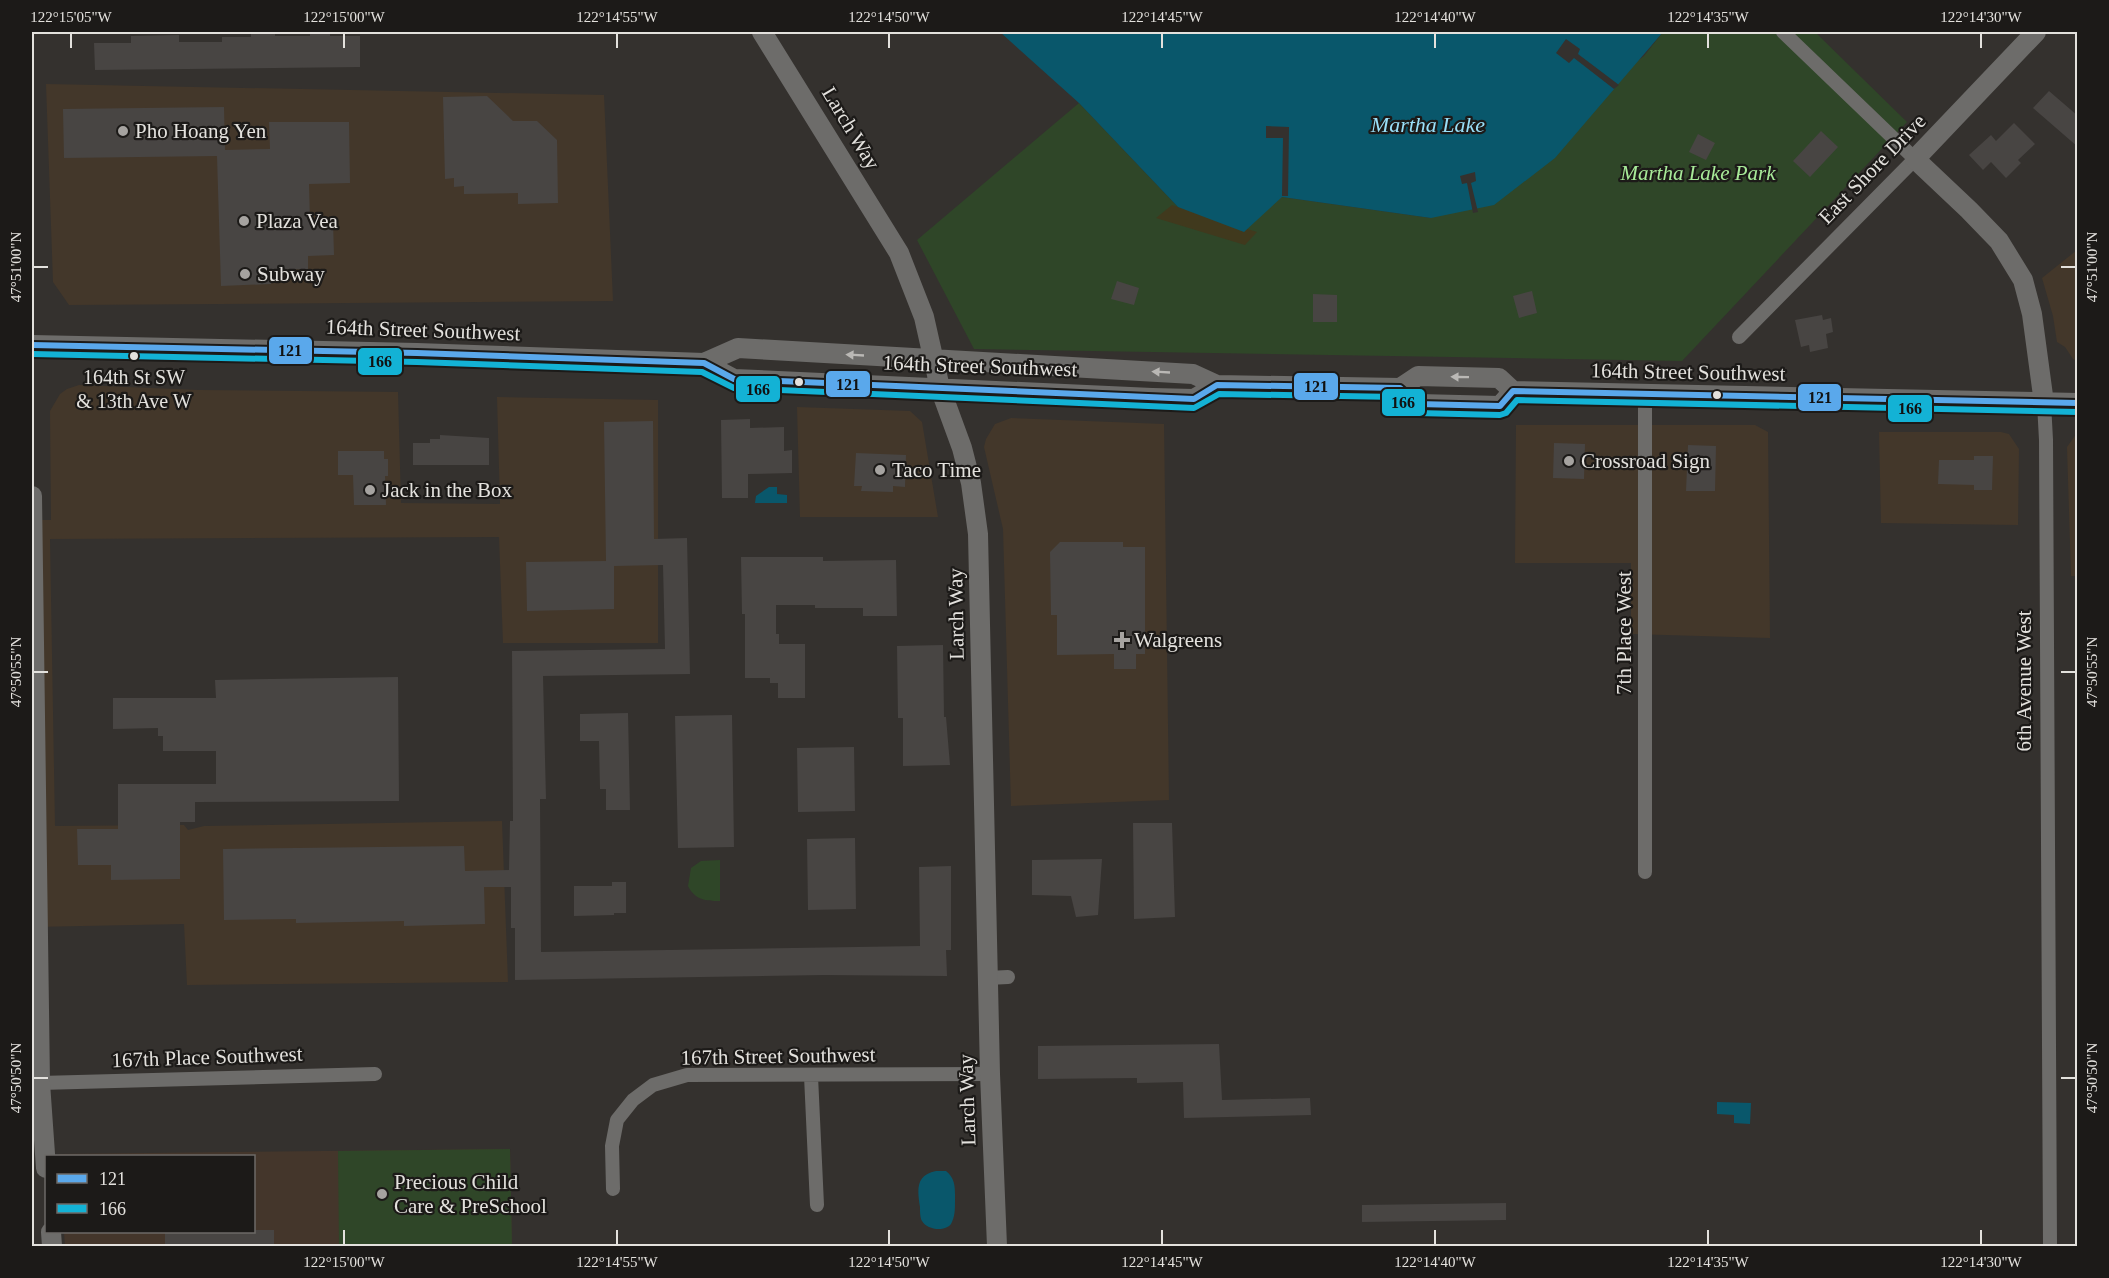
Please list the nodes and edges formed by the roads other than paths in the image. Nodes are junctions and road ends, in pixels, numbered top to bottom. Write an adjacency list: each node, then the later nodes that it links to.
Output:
1 (762, 32): 7 (main road, Larch Way)
2 (1783, 32): 4 (street)
3 (2036, 32): 4 (main road, East Shore Drive)
4 (1915, 159): 5 (street, East Shore Drive); 14 (main road, 6th Avenue West)
5 (1739, 337)
6 (32, 345): 8 (main road, 164th Street Southwest)
7 (934, 359): 8 (main road, 164th Street Southwest, one-way to 8); 9 (main road, 164th Street Southwest, one-way to 7); 10 (main road, Larch Way)
8 (704, 363): 10 (main road, 164th Street Southwest)
9 (1217, 385): 10 (main road, 164th Street Southwest); 11 (main road, 164th Street Southwest)
10 (940, 388): 19 (main road, Larch Way)
11 (1400, 388): 12 (main road, 164th Street Southwest, one-way to 11); 12 (main road)
12 (1513, 391): 13 (main road, 164th Street Southwest)
13 (1645, 395): 14 (main road, 164th Street Southwest); 17 (street, 7th Place West)
14 (2044, 403): 15 (main road, 164th Street Southwest); 28 (street, 6th Avenue West)
15 (2078, 403)
16 (32, 496): 23 (main road)
17 (1645, 872)
18 (1008, 977): 19 (street)
19 (988, 978): 21 (main road, Larch Way)
20 (375, 1074): 23 (street, 167th Place Southwest)
21 (990, 1074): 22 (street, 167th Street Southwest); 27 (main road, Larch Way)
22 (810, 1076): 25 (street, 167th Street Southwest); 26 (street)
23 (40, 1083): 24 (main road)
24 (45, 1155)
25 (613, 1189)
26 (817, 1205)
27 (997, 1246)
28 (2050, 1246)

